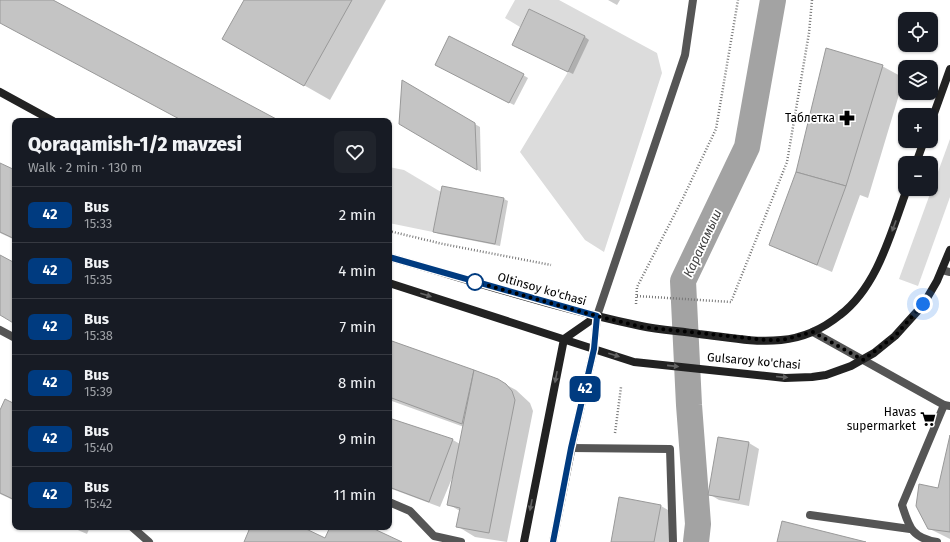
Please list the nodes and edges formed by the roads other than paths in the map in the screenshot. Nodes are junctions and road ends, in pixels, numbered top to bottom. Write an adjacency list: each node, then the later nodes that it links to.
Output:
1 (693, 0): 11 (street)
2 (950, 69): 4 (main road)
3 (0, 92): 5 (main road)
4 (936, 108)
5 (48, 118)
6 (904, 196): 13 (main road, Gulsaroy ko'chasi, one-way to 13)
7 (950, 250): 9 (main road, Gulsaroy ko'chasi)
8 (392, 258): 11 (main road, Oltinsoy ko'chasi)
9 (946, 271): 17 (main road, Gulsaroy ko'chasi)
10 (392, 284): 15 (main road, one-way to 15)
11 (597, 316): 13 (main road, Gulsaroy ko'chasi); 15 (main road); 16 (main road)
12 (0, 330): 14 (street)
13 (813, 332): 17 (street)
14 (12, 336)
15 (564, 339): 16 (main road, Gulsaroy ko'chasi); 26 (main road, one-way to 26)
16 (594, 349): 17 (main road, Gulsaroy ko'chasi, one-way to 17); 19 (main road)
17 (863, 360): 18 (street)
18 (947, 406): 22 (street)
19 (571, 448): 27 (main road); 28 (street)
20 (392, 503): 25 (street)
21 (810, 515): 22 (street)
22 (910, 529): 29 (street)
23 (135, 530): 24 (street)
24 (149, 542)
25 (461, 542)
26 (524, 542)
27 (553, 542)
28 (673, 542)
29 (936, 542)

